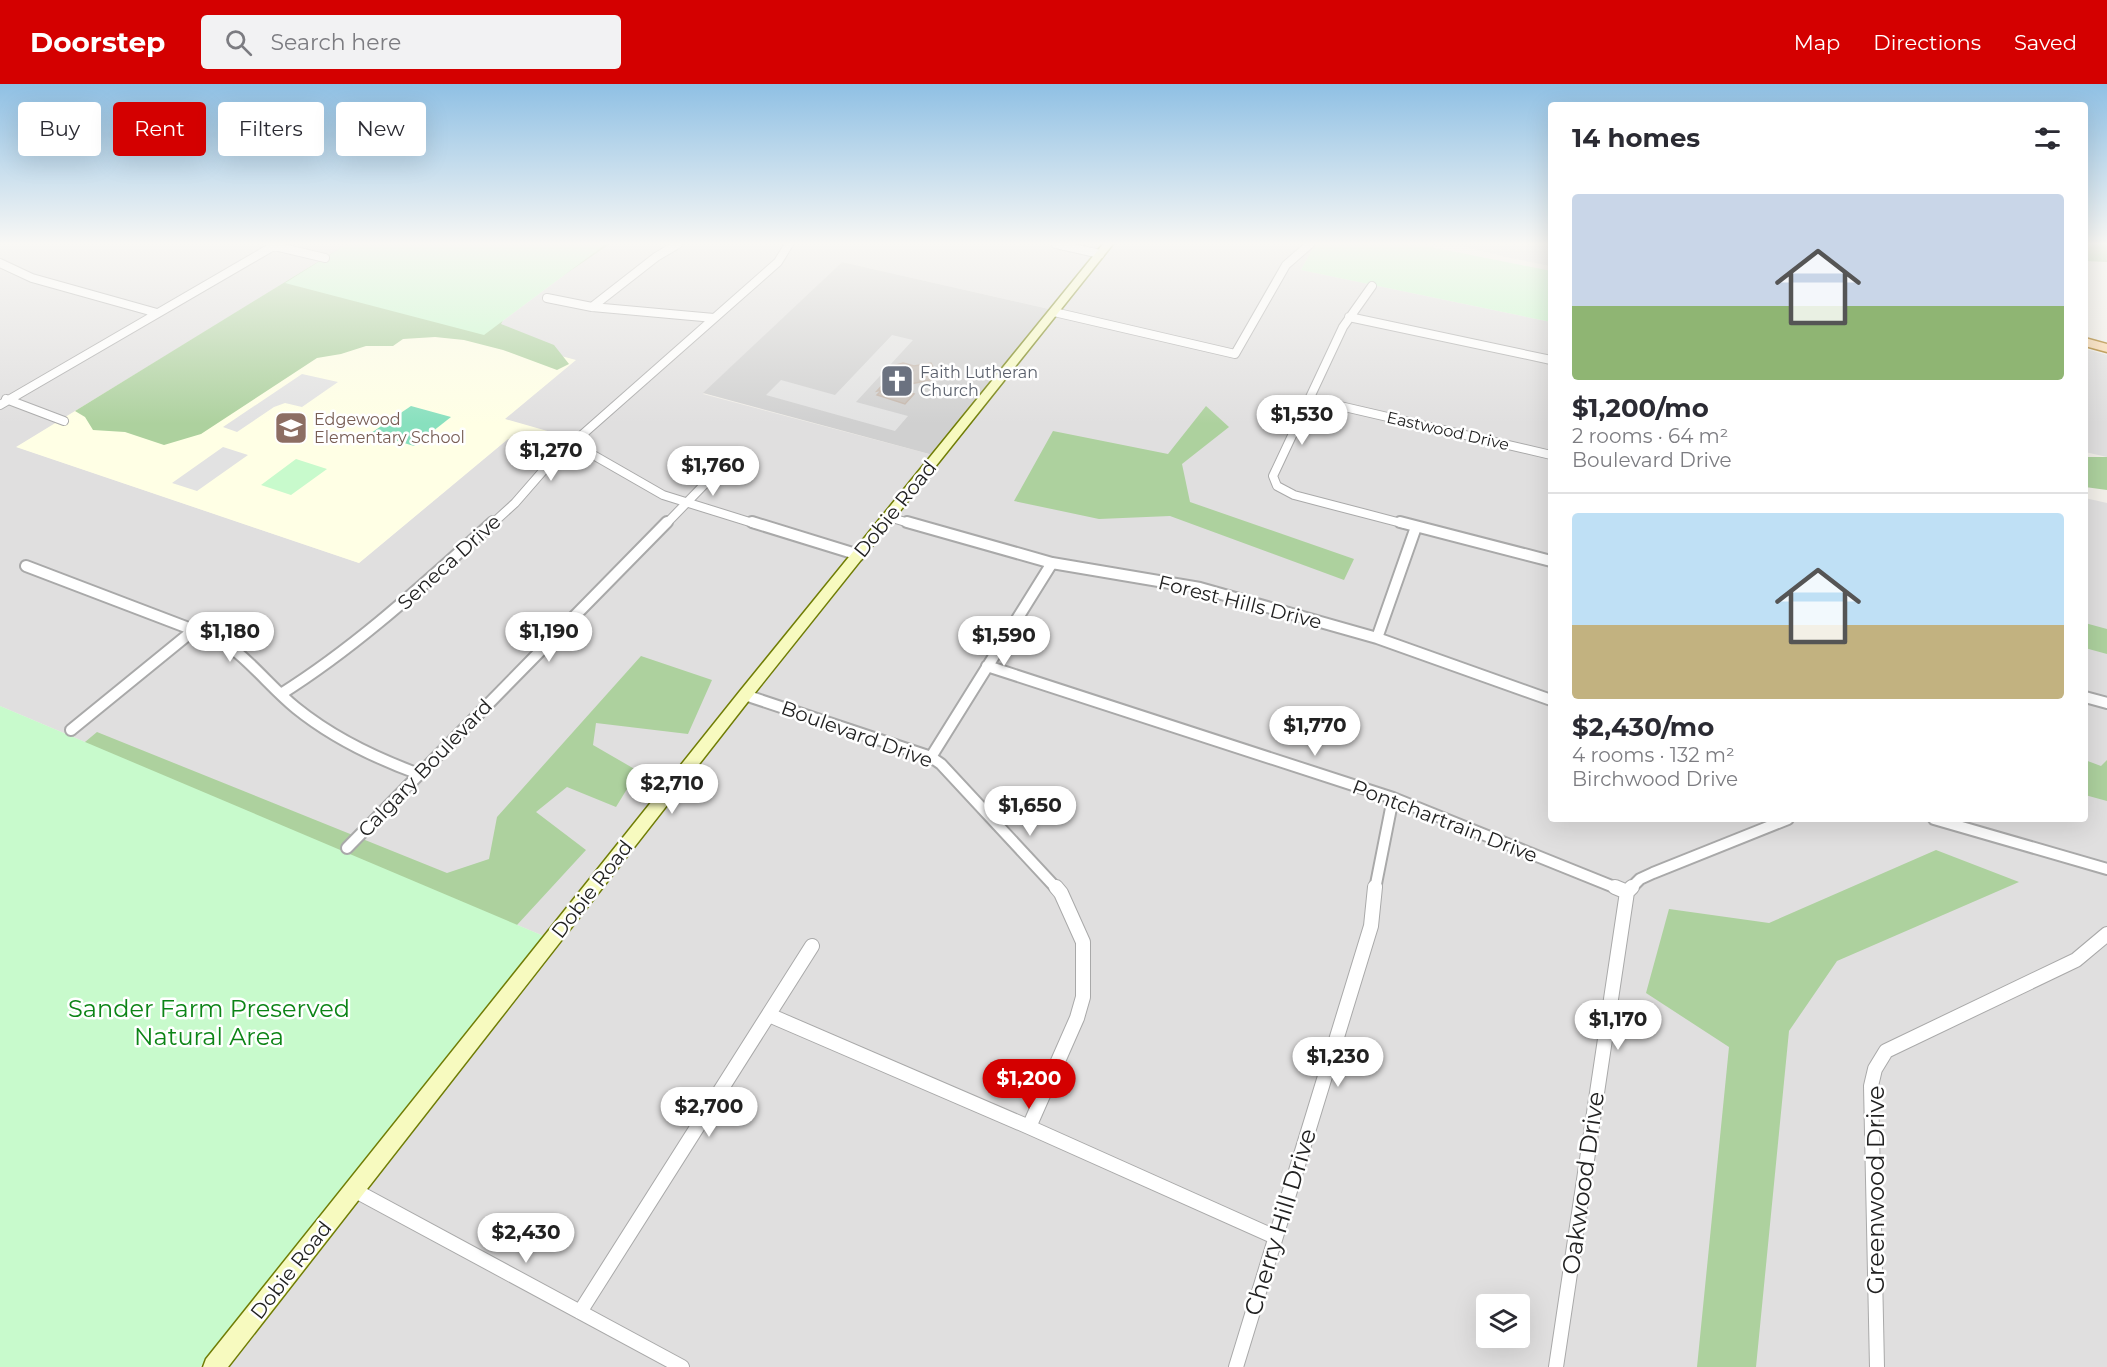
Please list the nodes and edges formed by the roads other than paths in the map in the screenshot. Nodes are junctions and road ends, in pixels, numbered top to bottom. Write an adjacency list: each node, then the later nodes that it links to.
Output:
1 (124, 304): 11 (street)
2 (173, 304): 11 (street)
3 (577, 304): 9 (street)
4 (596, 304): 9 (street)
5 (730, 304): 13 (street, Seneca Drive)
6 (1060, 304): 10 (street, Dobie Road)
7 (1264, 304): 10 (street)
8 (1359, 304): 12 (street)
9 (592, 307): 13 (street)
10 (1054, 312): 24 (street, Dobie Road)
11 (157, 313): 18 (street)
12 (1349, 317): 16 (street); 17 (street)
13 (714, 318): 20 (street, Seneca Drive)
14 (2088, 343): 15 (main road)
15 (2107, 348)
16 (1548, 359)
17 (1310, 399): 21 (street, Eastwood Drive); 25 (street)
18 (3, 401): 19 (street)
19 (64, 421)
20 (569, 446): 23 (street); 33 (street, Seneca Drive)
21 (1548, 454)
22 (730, 458): 23 (street, Calgary Boulevard)
23 (686, 503): 26 (street); 40 (street, Calgary Boulevard)
24 (889, 517): 26 (street, Dobie Road); 28 (street, Forest Hills Drive)
25 (1416, 527): 27 (street); 31 (street)
26 (859, 555): 34 (street, Dobie Road)
27 (1548, 560)
28 (1052, 563): 31 (street, Forest Hills Drive); 32 (street)
29 (26, 566): 30 (street)
30 (195, 629): 33 (street); 38 (street)
31 (1377, 638): 36 (street, Forest Hills Drive)
32 (987, 666): 39 (street); 41 (street, Pontchartrain Drive)
33 (281, 694): 40 (street)
34 (745, 695): 39 (street, Boulevard Drive); 51 (street, Dobie Road)
35 (2088, 698): 37 (street)
36 (1548, 699)
37 (2107, 703)
38 (71, 730)
39 (931, 757): 50 (street, Boulevard Drive)
40 (419, 774): 44 (street, Calgary Boulevard)
41 (1394, 798): 46 (street, Pontchartrain Drive); 52 (street, Cherry Hill Drive)
42 (1780, 822): 46 (street)
43 (1944, 822): 45 (street)
44 (347, 848)
45 (2107, 869)
46 (1627, 892): 57 (street, Oakwood Drive)
47 (2107, 934): 58 (street, Greenwood Drive)
48 (812, 946): 49 (street)
49 (769, 1015): 50 (street); 53 (street)
50 (1029, 1127): 52 (street)
51 (354, 1190): 53 (street); 54 (street, Dobie Road)
52 (1275, 1237): 56 (street, Cherry Hill Drive)
53 (580, 1312): 55 (street)
54 (214, 1367)
55 (682, 1367)
56 (1236, 1367)
57 (1556, 1367)
58 (1877, 1367)

